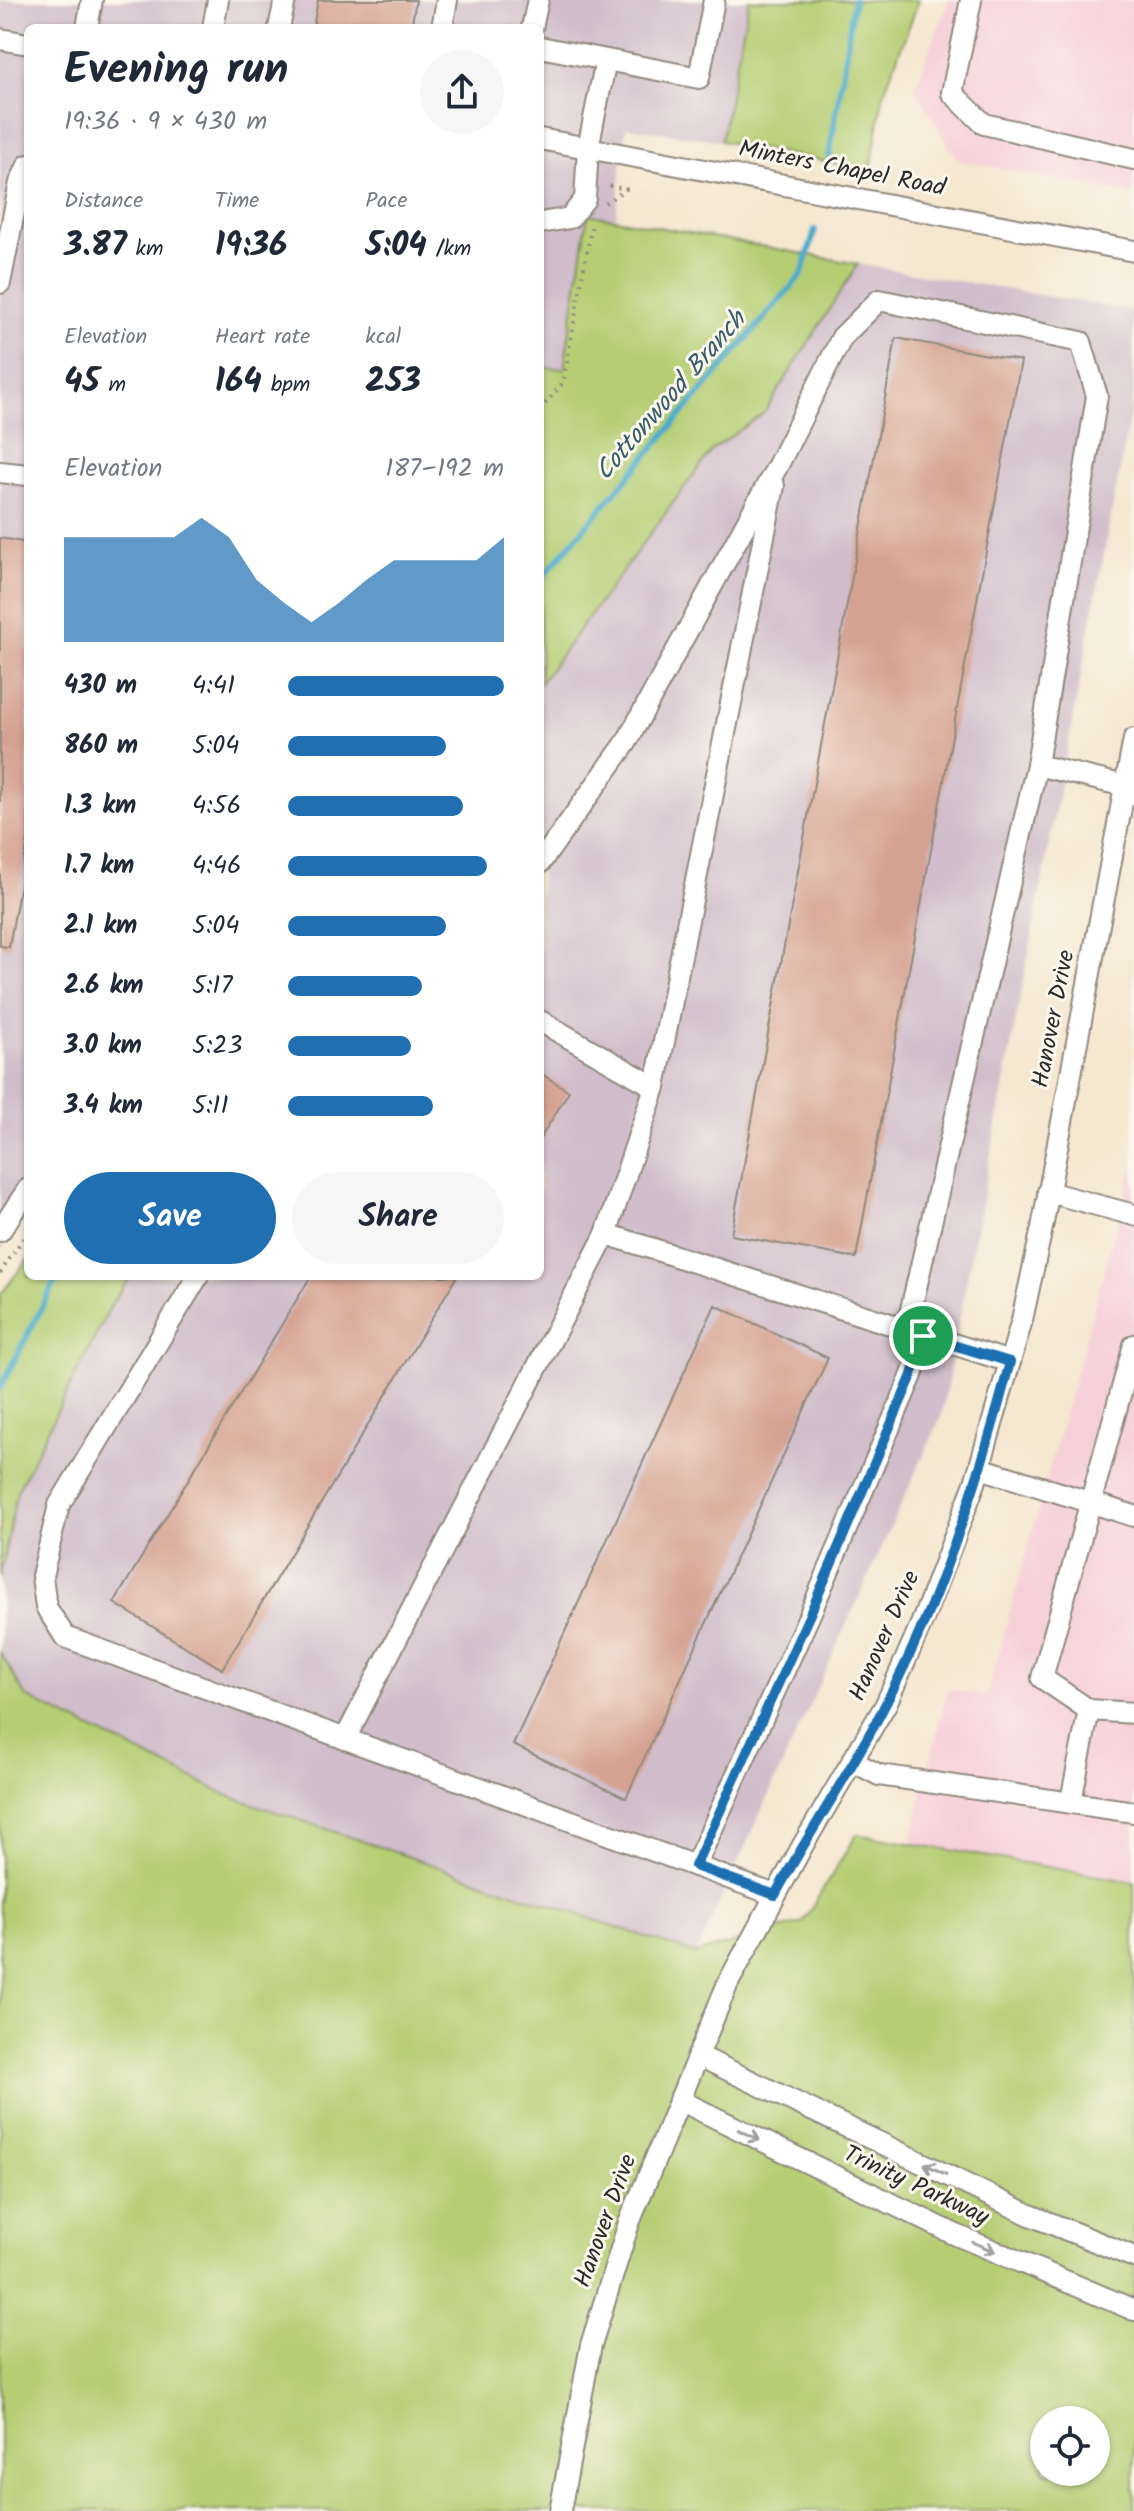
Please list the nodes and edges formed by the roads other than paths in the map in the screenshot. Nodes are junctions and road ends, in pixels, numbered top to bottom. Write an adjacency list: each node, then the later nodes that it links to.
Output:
1 (92, 0): 8 (street)
2 (218, 0): 9 (street)
3 (285, 0): 10 (street)
4 (447, 0): 11 (street)
5 (538, 0): 12 (street)
6 (714, 0): 16 (street)
7 (971, 0): 19 (street)
8 (88, 24)
9 (214, 24)
10 (280, 24)
11 (443, 24)
12 (533, 24)
13 (0, 39): 14 (street)
14 (24, 43)
15 (544, 48): 16 (street)
16 (606, 60): 18 (street)
17 (544, 140): 18 (street, Minters Chapel Road)
18 (588, 148): 21 (street); 22 (street, Minters Chapel Road)
19 (1134, 159)
20 (24, 174): 23 (street)
21 (544, 222)
22 (1134, 251)
23 (0, 283)
24 (778, 465): 28 (street); 30 (street); 32 (street)
25 (0, 472): 26 (street)
26 (24, 475)
27 (1134, 739): 29 (street, Hanover Drive)
28 (1037, 765): 29 (street); 39 (street)
29 (1130, 790): 33 (street, Hanover Drive)
30 (544, 857)
31 (544, 1023): 32 (street)
32 (655, 1087): 37 (street)
33 (1048, 1192): 35 (street); 41 (street, Hanover Drive)
34 (24, 1195): 36 (street)
35 (1134, 1215)
36 (0, 1231)
37 (606, 1234): 39 (street); 47 (street)
38 (196, 1280): 47 (street)
39 (915, 1333): 41 (street); 51 (street)
40 (1134, 1345): 43 (street)
41 (1010, 1362): 42 (street, Hanover Drive)
42 (980, 1468): 43 (street); 48 (street, Hanover Drive)
43 (1092, 1503): 44 (street); 45 (street)
44 (1134, 1516)
45 (1089, 1710): 46 (street); 49 (street)
46 (1134, 1713)
47 (345, 1739): 51 (street)
48 (854, 1762): 49 (street); 52 (street, Hanover Drive)
49 (1071, 1801): 50 (street)
50 (1134, 1812)
51 (695, 1866): 52 (street)
52 (775, 1895): 53 (street, Hanover Drive)
53 (699, 2056): 54 (street, Hanover Drive); 55 (street, Trinity Parkway, one-way to 53)
54 (679, 2100): 56 (street, Trinity Parkway, one-way to 56); 57 (street, Hanover Drive)
55 (1134, 2257)
56 (1134, 2310)
57 (560, 2511)

